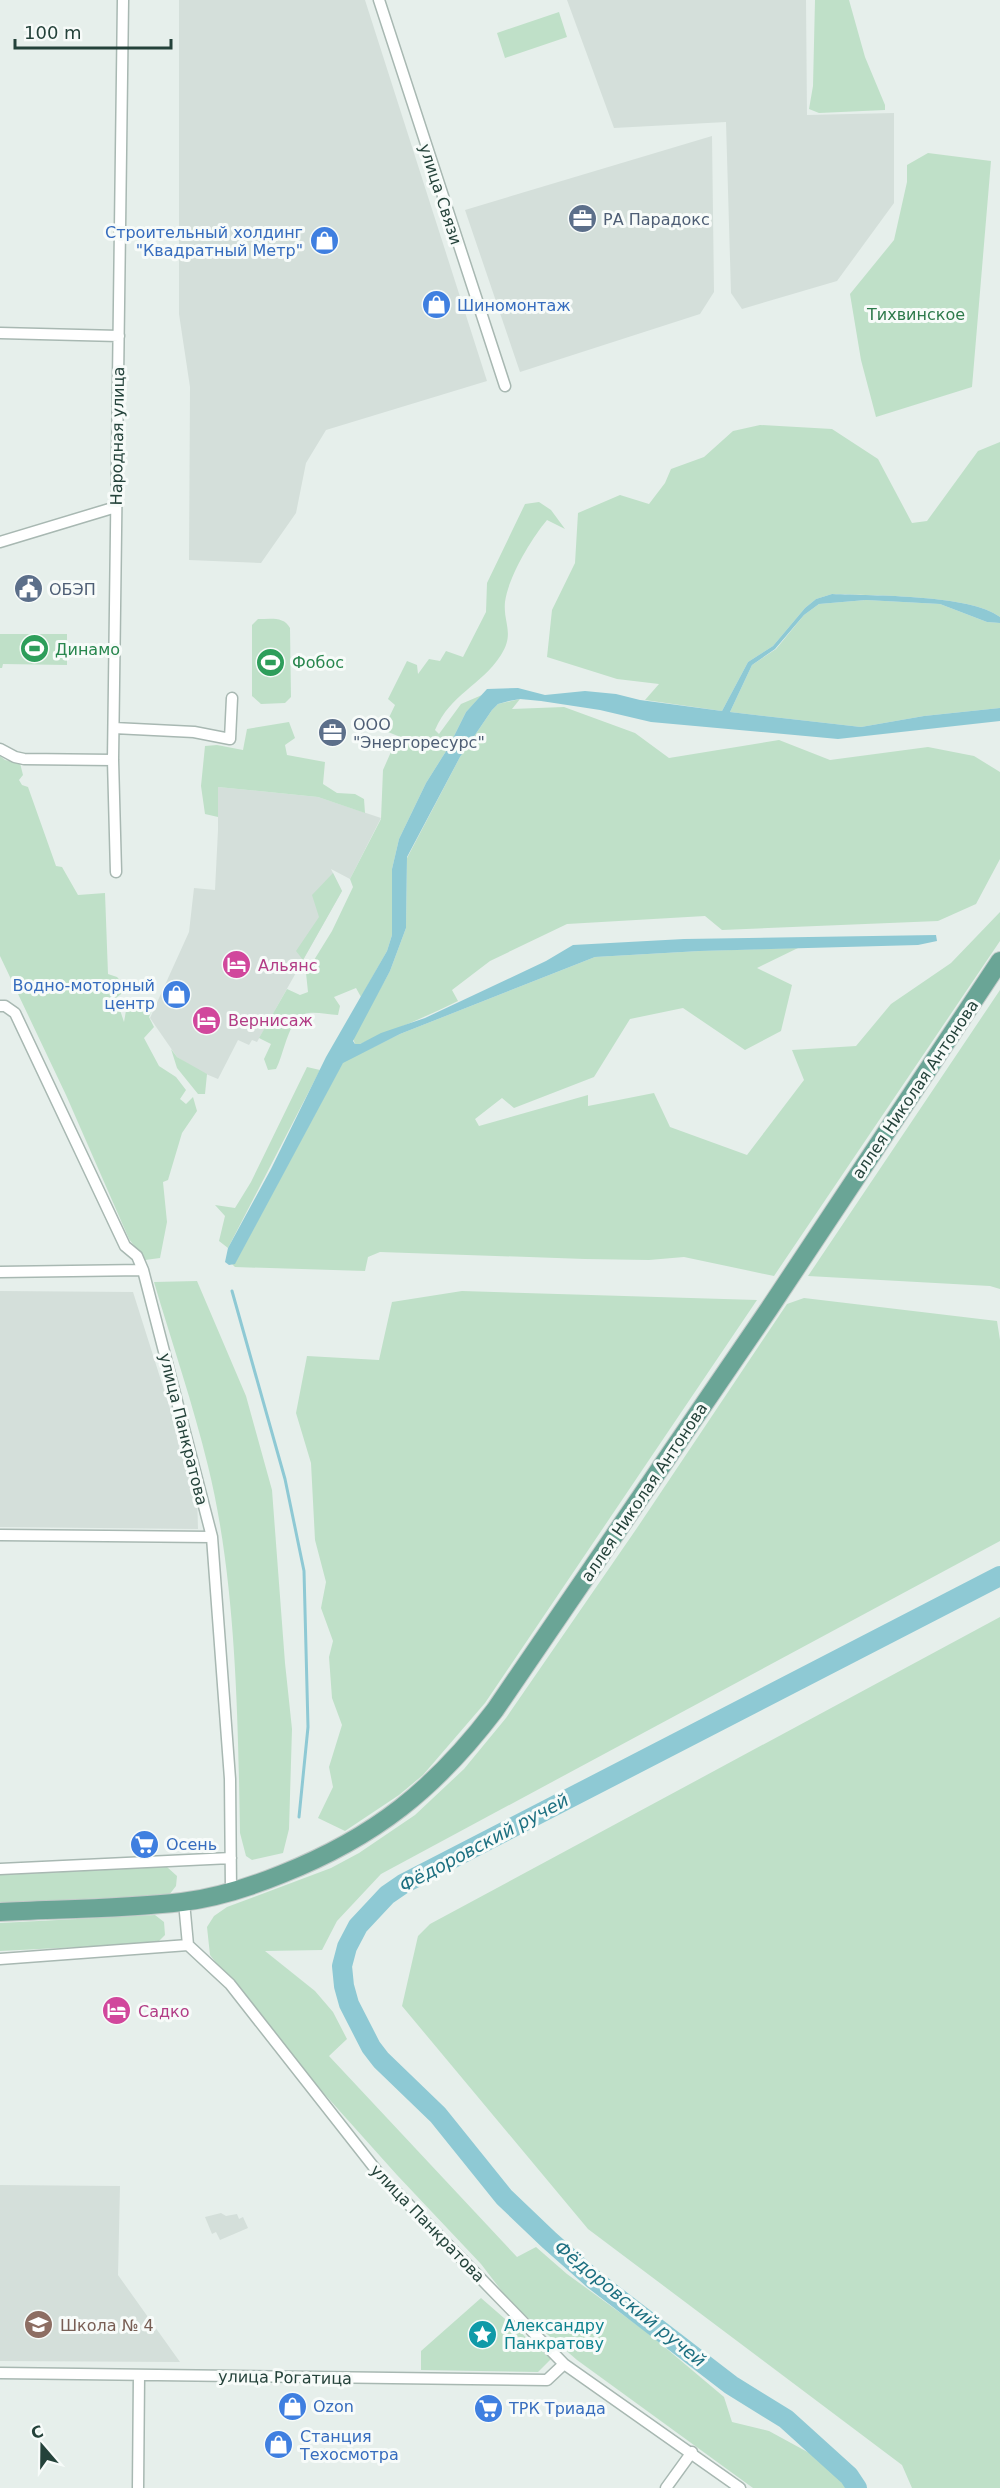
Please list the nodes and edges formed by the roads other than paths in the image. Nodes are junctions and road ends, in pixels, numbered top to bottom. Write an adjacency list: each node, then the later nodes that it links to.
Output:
1 (123, 0): 4 (street, Народная улица)
2 (380, 0): 5 (street, улица Связи)
3 (0, 333): 4 (street)
4 (118, 336): 6 (street, Народная улица)
5 (505, 386)
6 (116, 507): 7 (street); 9 (street, Народная улица)
7 (0, 542)
8 (232, 698): 9 (street)
9 (114, 728): 11 (street, Народная улица)
10 (0, 749): 11 (street)
11 (113, 760): 12 (street, Народная улица)
12 (116, 872)
13 (1000, 961): 21 (main road, аллея Николая Антонова)
14 (2, 1006): 15 (street, улица Панкратова)
15 (143, 1270): 16 (street); 18 (street, улица Панкратова)
16 (0, 1272)
17 (0, 1535): 18 (street)
18 (212, 1537): 19 (street, улица Панкратова)
19 (231, 1858): 20 (street); 21 (street, улица Панкратова)
20 (0, 1869)
21 (231, 1891): 22 (main road, аллея Николая Антонова)
22 (184, 1902): 23 (main road, аллея Николая Антонова); 24 (street)
23 (0, 1912)
24 (188, 1945): 25 (street); 26 (street, улица Панкратова)
25 (0, 1959)
26 (564, 2364): 28 (street, улица Рогатица); 29 (street, улица Панкратова)
27 (0, 2373): 28 (street, улица Рогатица)
28 (139, 2374): 30 (street)
29 (692, 2452): 31 (street); 32 (street, улица Панкратова)
30 (138, 2488)
31 (666, 2488)
32 (740, 2488)

